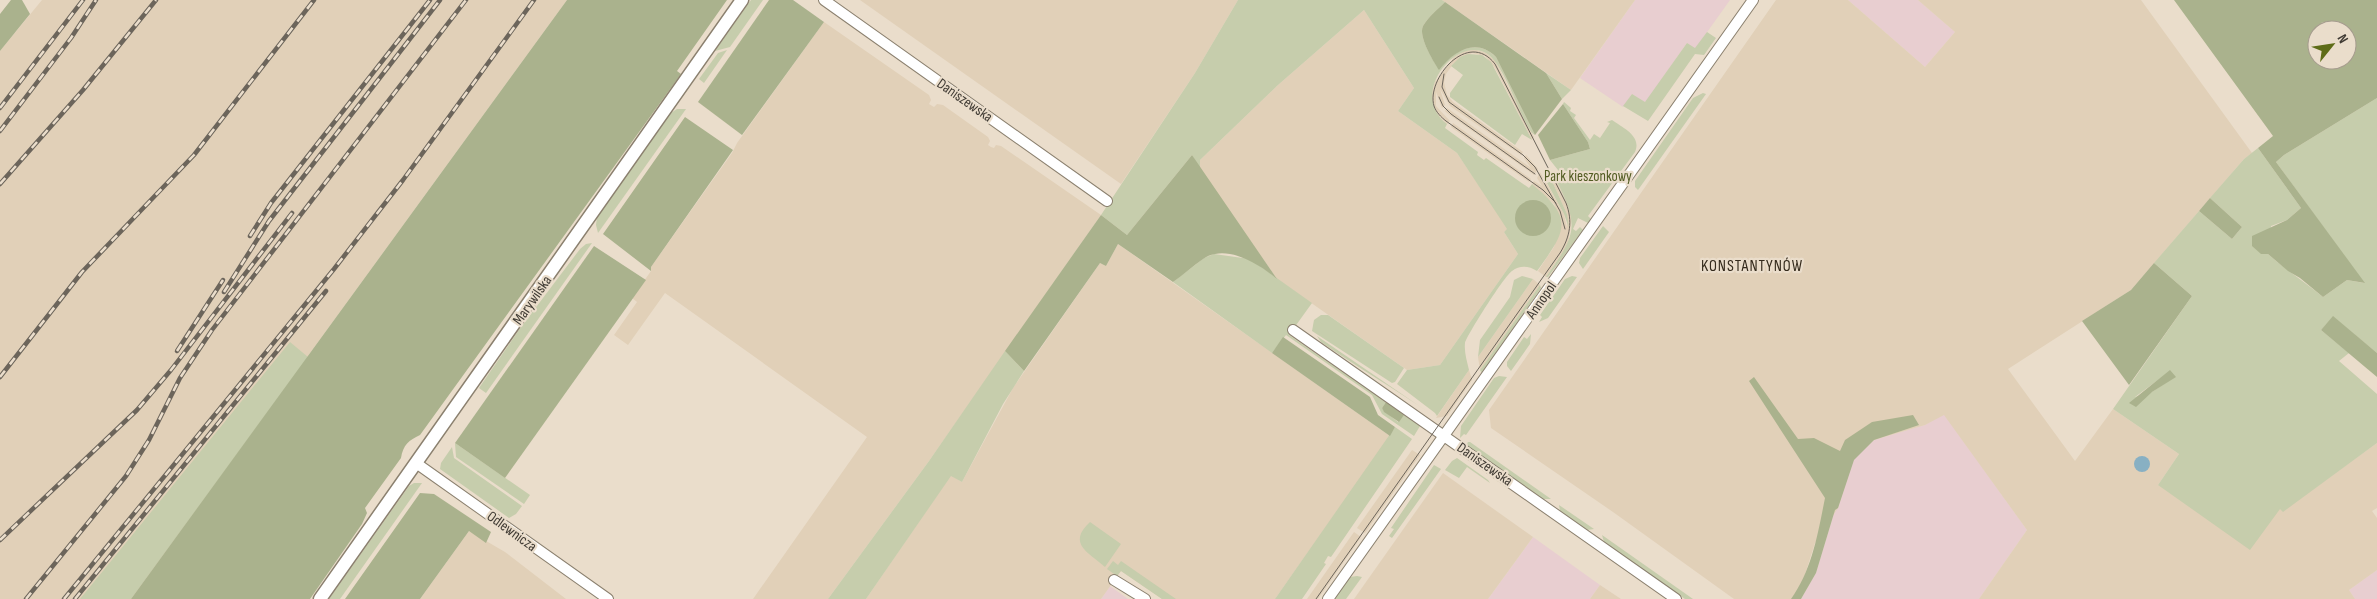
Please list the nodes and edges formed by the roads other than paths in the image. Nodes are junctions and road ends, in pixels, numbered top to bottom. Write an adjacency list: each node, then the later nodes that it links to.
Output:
1 (742, 0): 7 (main road, Marywilska)
2 (824, 0): 4 (street, Daniszewska)
3 (1753, 0): 6 (street, Annopol)
4 (1106, 200)
5 (1293, 330): 6 (street, Daniszewska)
6 (1445, 436): 12 (street, Annopol); 13 (street, Daniszewska)
7 (416, 463): 9 (main road, Marywilska); 10 (street, Odlewnicza)
8 (1114, 580): 11 (street)
9 (320, 599)
10 (608, 599)
11 (1145, 599)
12 (1328, 599)
13 (1676, 599)

